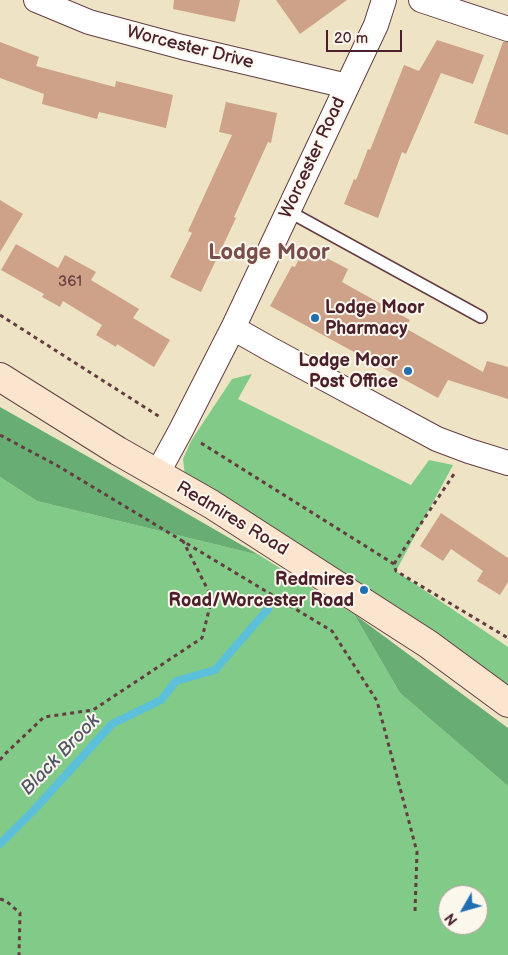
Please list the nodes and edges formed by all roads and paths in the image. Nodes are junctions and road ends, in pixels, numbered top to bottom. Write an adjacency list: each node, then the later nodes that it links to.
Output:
1 (36, 0): 5 (street, Worcester Drive)
2 (384, 0): 5 (street, Worcester Road)
3 (421, 0): 4 (street)
4 (508, 29)
5 (347, 86): 6 (street, Worcester Road)
6 (288, 211): 8 (lane); 9 (street, Worcester Road)
7 (0, 316): 11 (path)
8 (481, 317)
9 (233, 328): 11 (street, Worcester Road); 13 (street)
10 (0, 377): 15 (street, Redmires Road)
11 (181, 430): 15 (street, Worcester Road); 17 (path)
12 (0, 434): 16 (path)
13 (469, 451): 14 (street); 17 (path)
14 (508, 463)
15 (157, 474): 19 (street, Redmires Road)
16 (183, 541): 20 (path); 22 (path)
17 (394, 564): 18 (path)
18 (508, 638)
19 (508, 703)
20 (0, 760)
21 (0, 899): 23 (path)
22 (415, 911)
23 (19, 955)

